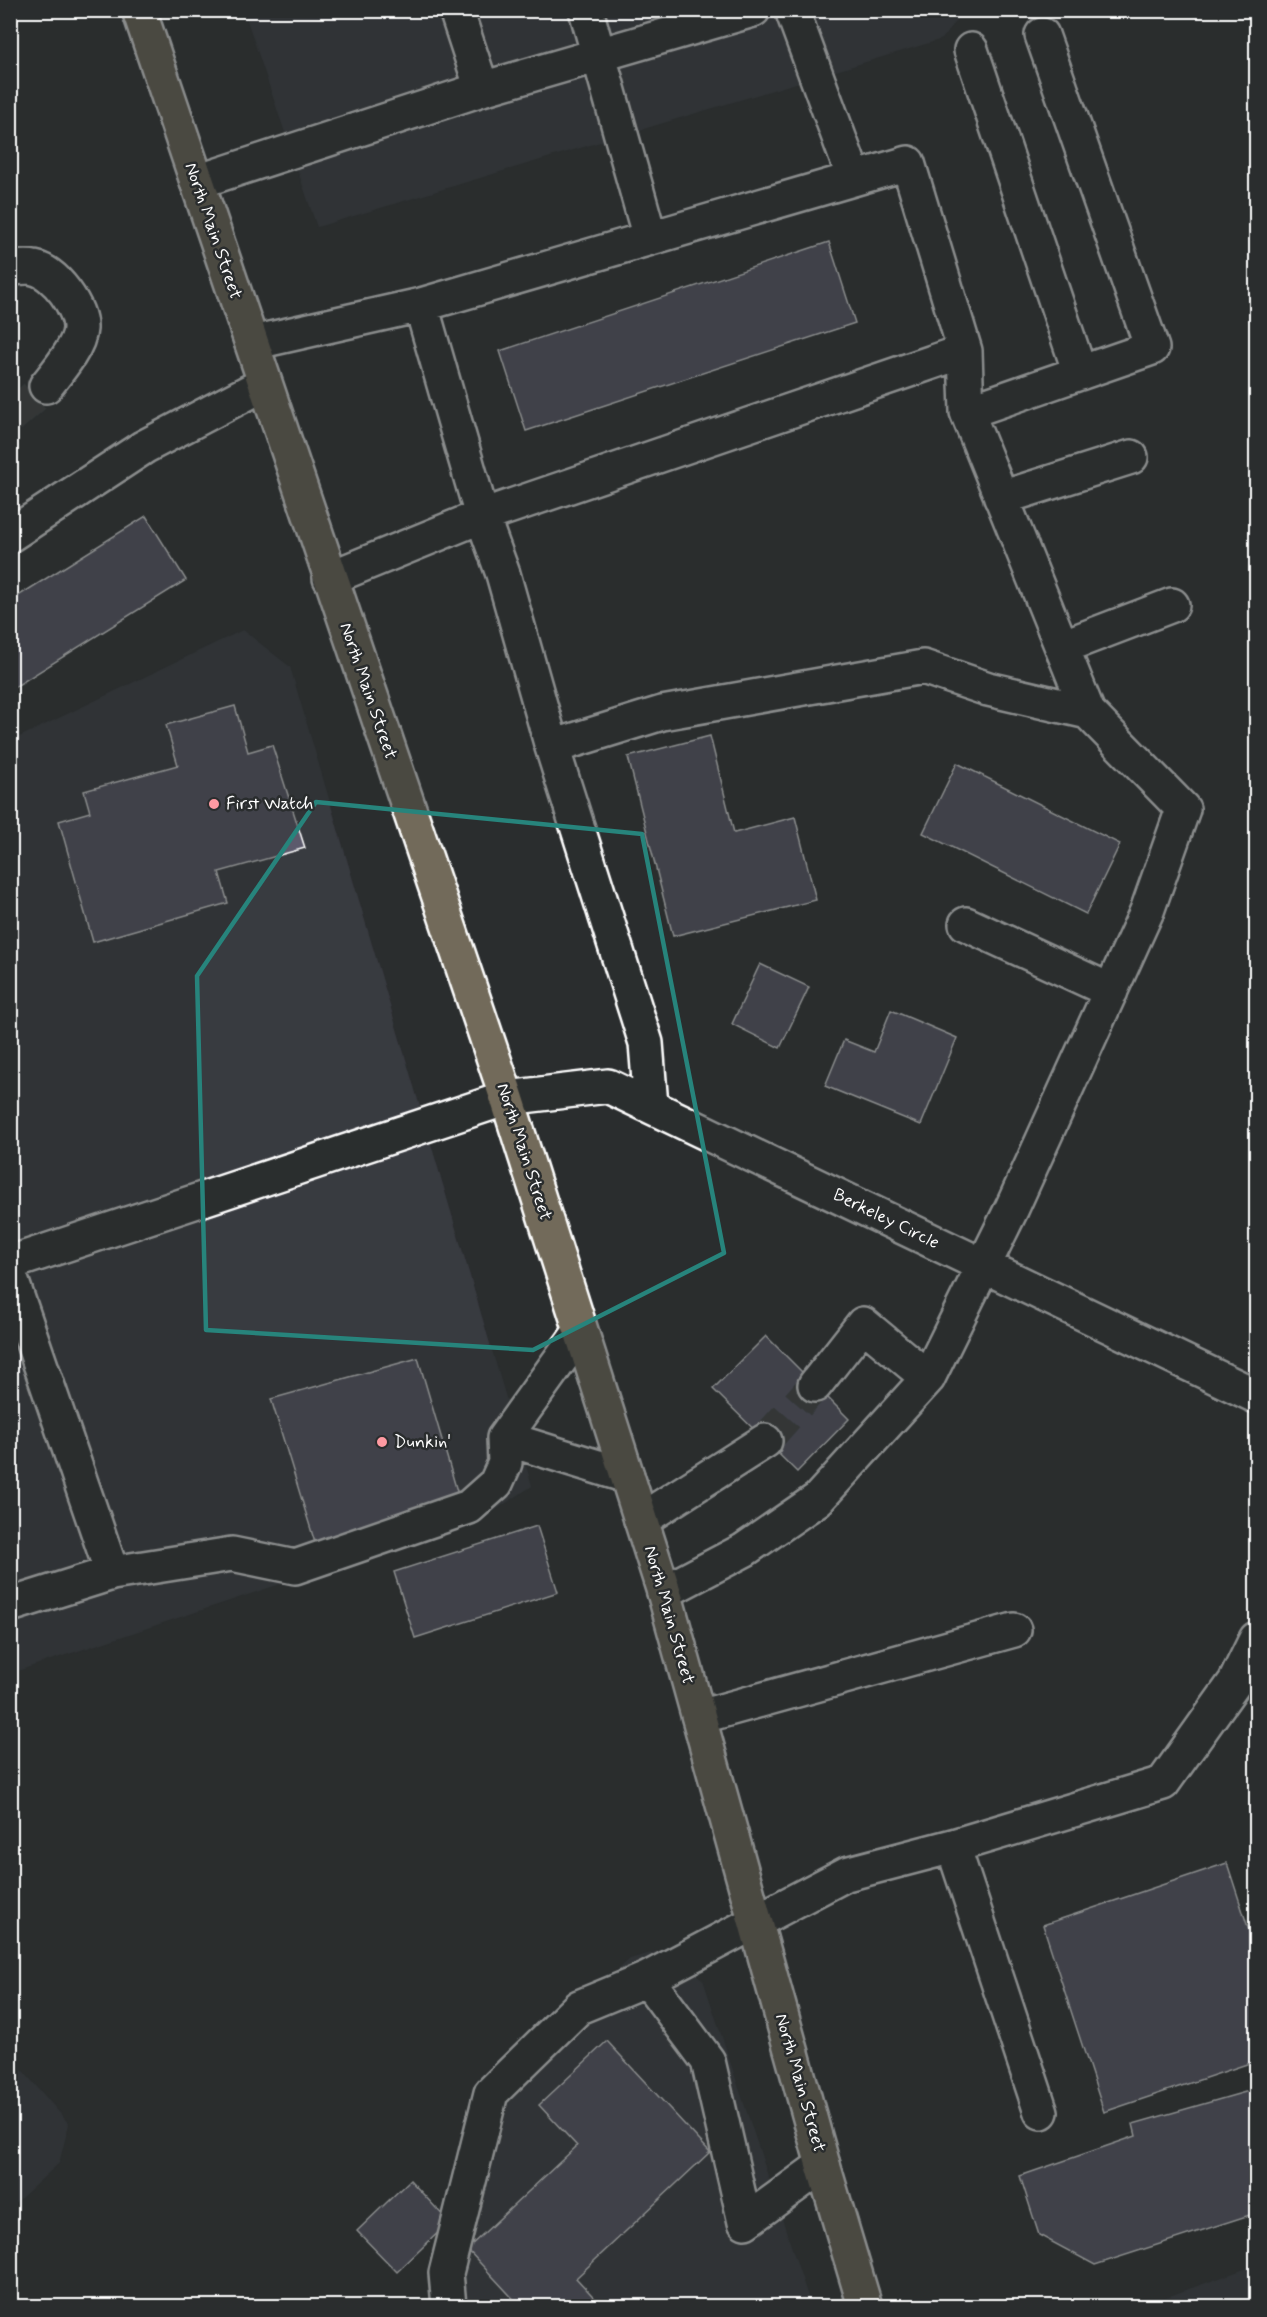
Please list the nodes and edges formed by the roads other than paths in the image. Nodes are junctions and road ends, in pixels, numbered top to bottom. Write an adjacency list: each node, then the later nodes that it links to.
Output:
1 (139, 10): 11 (main road, North Main Street)
2 (456, 10): 9 (street)
3 (586, 10): 8 (street)
4 (753, 10): 8 (street)
5 (792, 10): 10 (street)
6 (1042, 35): 17 (street)
7 (971, 50): 17 (street)
8 (599, 55): 9 (street); 12 (street)
9 (482, 89): 11 (street)
10 (854, 178): 12 (street); 16 (street)
11 (196, 182): 15 (main road, North Main Street)
12 (650, 238): 14 (street)
13 (10, 268): 19 (street)
14 (421, 305): 15 (street); 23 (street)
15 (252, 343): 18 (main road, North Main Street)
16 (965, 351): 20 (street); 23 (street)
17 (1080, 373): 20 (street)
18 (264, 384): 24 (street); 25 (main road, North Main Street)
19 (46, 386)
20 (967, 412): 22 (street)
21 (1131, 457): 22 (street)
22 (1001, 498): 27 (street)
23 (482, 516): 25 (street); 29 (street)
24 (10, 535)
25 (330, 578): 32 (main road, North Main Street)
26 (1172, 605): 27 (street)
27 (1062, 647): 28 (street)
28 (1088, 712): 29 (street); 31 (street)
29 (552, 747): 33 (street)
30 (966, 924): 31 (street)
31 (1111, 991): 35 (street)
32 (507, 1098): 33 (street, Berkeley Circle); 34 (street, Berkeley Circle); 37 (main road, North Main Street)
33 (651, 1106): 35 (street, Berkeley Circle)
34 (10, 1263)
35 (984, 1266): 38 (street); 40 (street, Berkeley Circle)
36 (10, 1276): 45 (street)
37 (580, 1332): 41 (street); 43 (main road, North Main Street)
38 (928, 1378): 39 (street); 46 (street)
39 (815, 1385)
40 (1257, 1396)
41 (504, 1438): 43 (street); 45 (street)
42 (765, 1441): 44 (street)
43 (627, 1476): 44 (main road, North Main Street)
44 (641, 1520): 46 (main road, North Main Street)
45 (112, 1573): 47 (street)
46 (664, 1592): 50 (main road, North Main Street)
47 (10, 1605)
48 (1014, 1630): 50 (street)
49 (1257, 1639): 51 (street)
50 (699, 1717): 52 (main road, North Main Street)
51 (953, 1846): 52 (street); 54 (street)
52 (756, 1923): 53 (street); 55 (main road, North Main Street)
53 (647, 1979): 55 (street); 56 (street)
54 (1041, 2112)
55 (823, 2165): 57 (main road, North Main Street)
56 (449, 2307)
57 (865, 2307)

